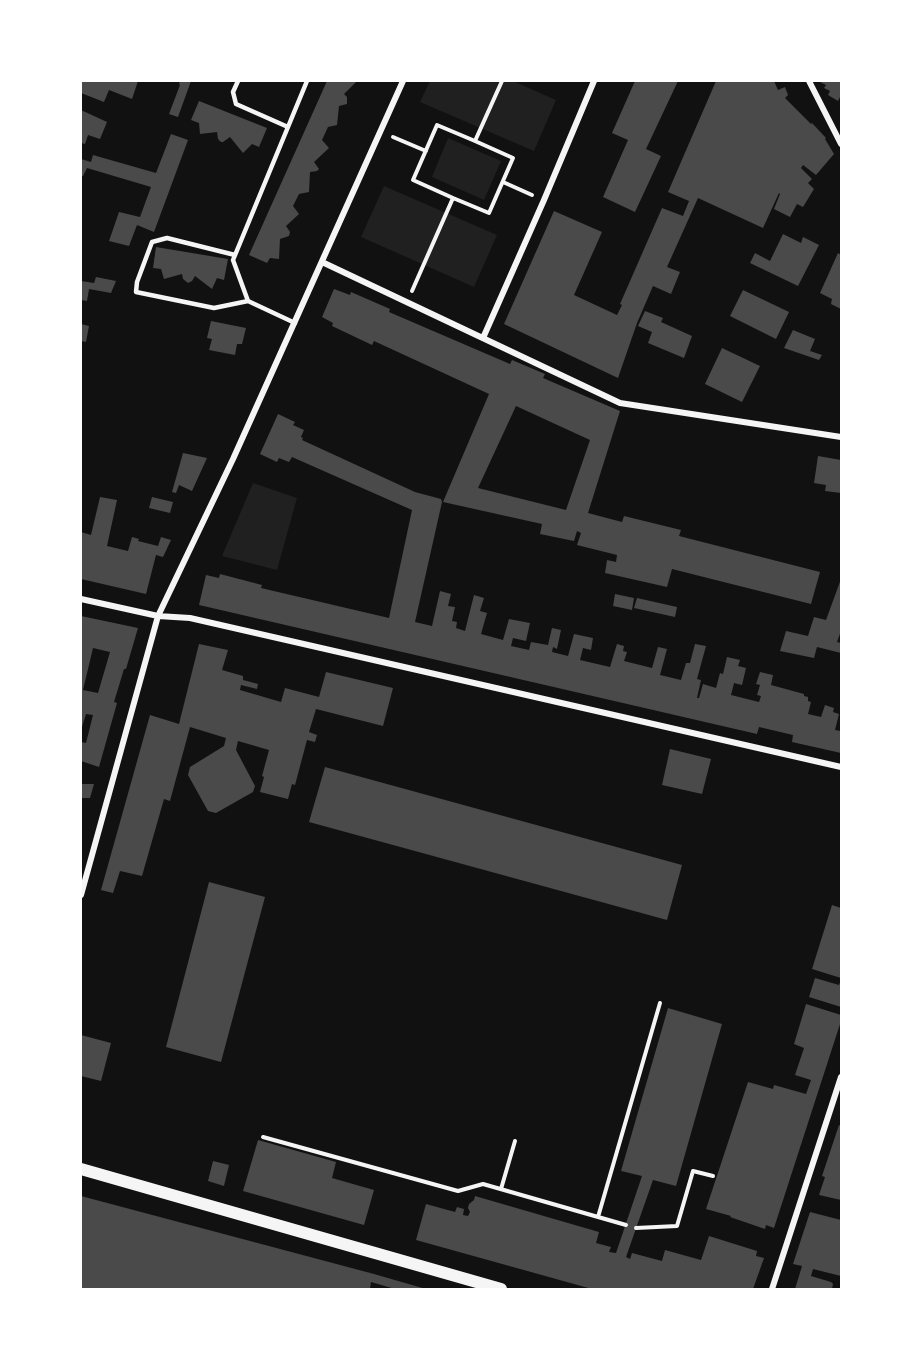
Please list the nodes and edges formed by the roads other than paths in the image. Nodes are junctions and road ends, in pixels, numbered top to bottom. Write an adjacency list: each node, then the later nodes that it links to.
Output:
1 (237, 81): 6 (lane)
2 (307, 81): 6 (lane)
3 (403, 81): 9 (street)
4 (594, 81): 12 (street)
5 (809, 81): 7 (street)
6 (288, 127): 8 (lane)
7 (841, 144)
8 (235, 255): 10 (lane); 10 (lane)
9 (322, 262): 11 (street); 12 (street)
10 (248, 301): 11 (lane)
11 (295, 323): 15 (street)
12 (483, 338): 13 (street)
13 (841, 436)
14 (81, 599): 15 (street)
15 (159, 616): 16 (street); 17 (street)
16 (841, 767)
17 (81, 894)
18 (841, 1077): 21 (street)
19 (81, 1169): 20 (main road)
20 (501, 1289)
21 (772, 1289)

